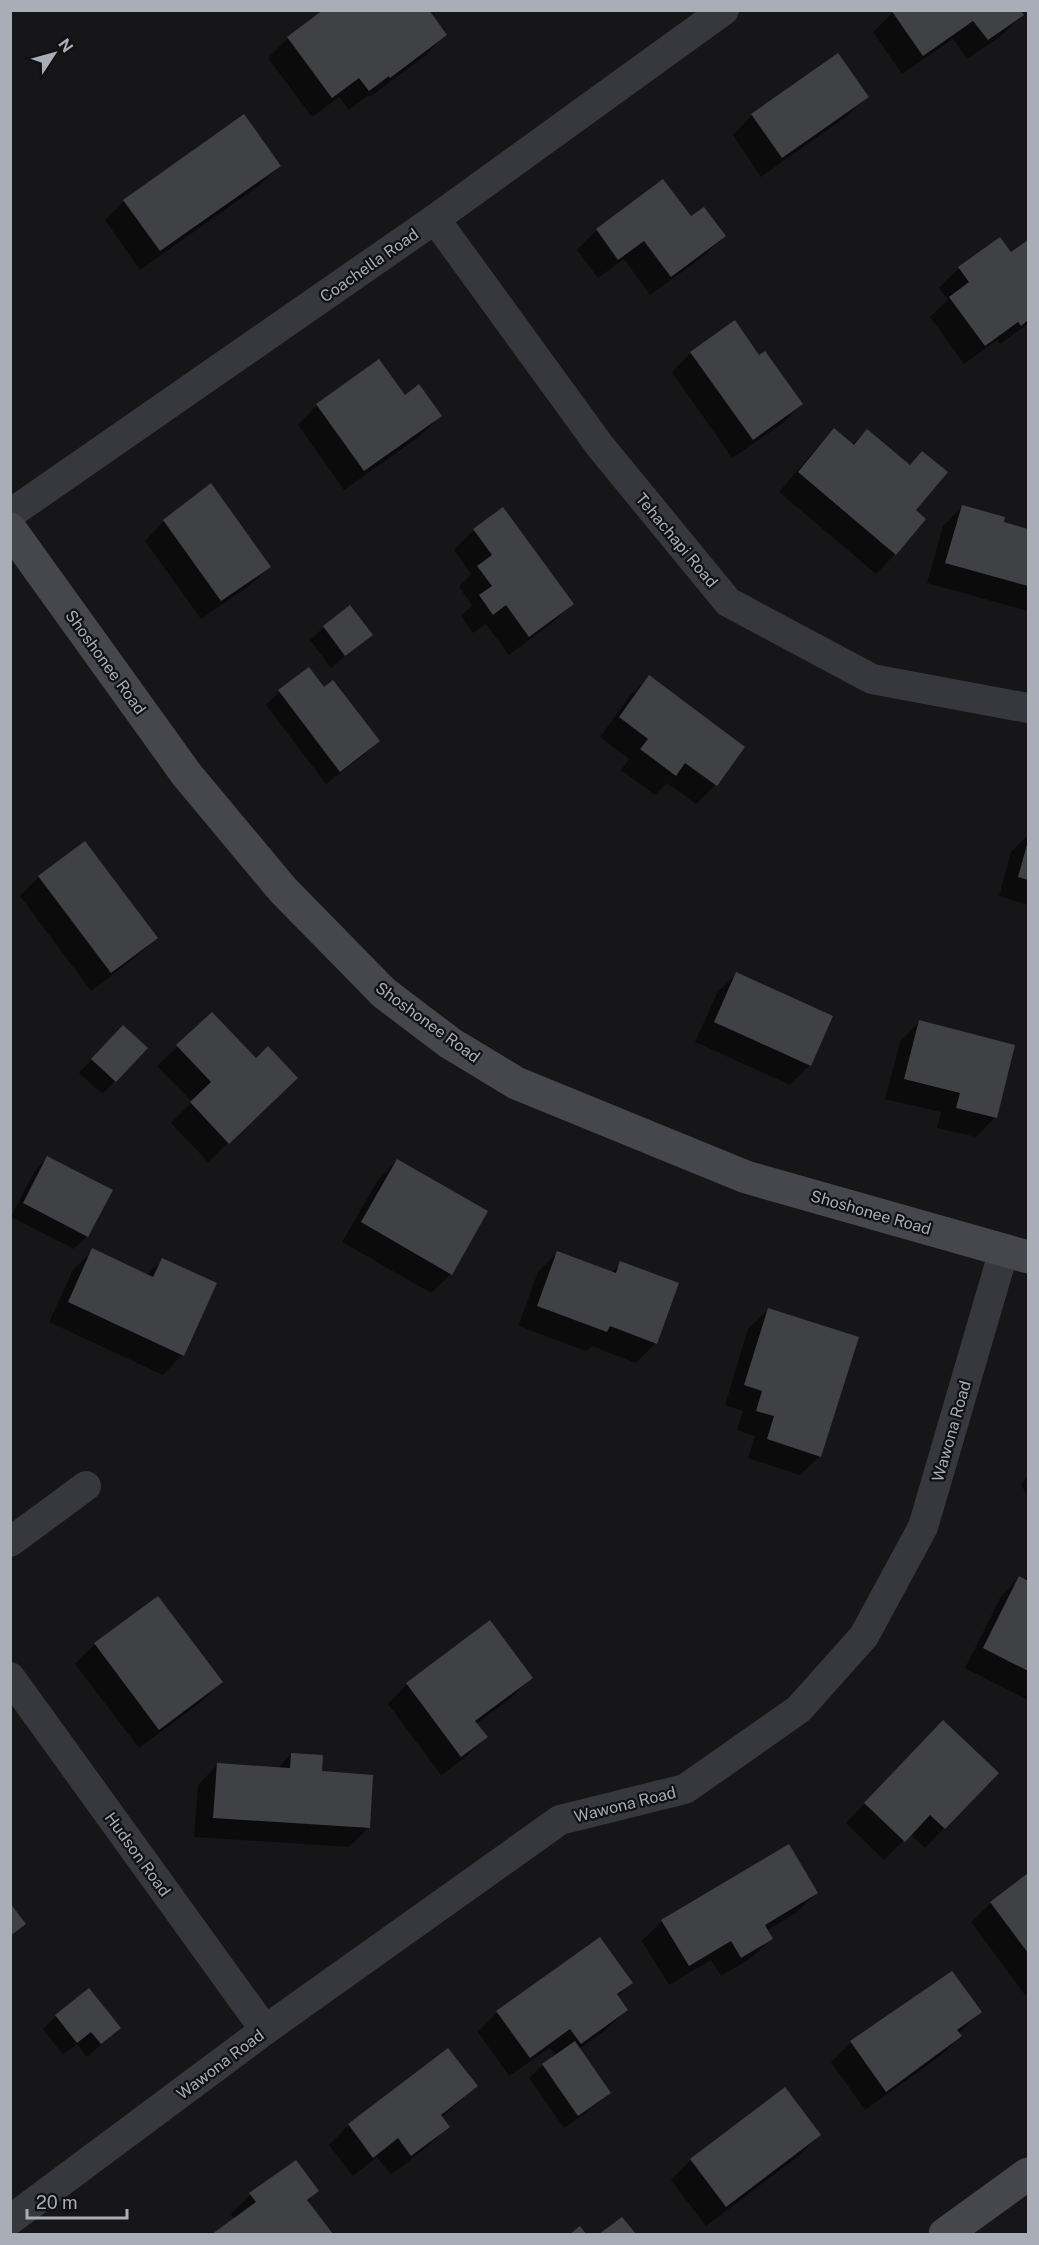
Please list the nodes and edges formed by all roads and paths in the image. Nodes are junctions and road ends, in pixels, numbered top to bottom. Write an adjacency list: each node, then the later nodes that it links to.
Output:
1 (724, 10): 2 (street, Coachella Road)
2 (435, 219): 3 (street, Coachella Road); 5 (street, Tehachapi Road)
3 (10, 514)
4 (10, 529): 6 (street, Shoshonee Road)
5 (1029, 708)
6 (1016, 1254): 10 (street, Wawona Road)
7 (86, 1486): 8 (street)
8 (10, 1542)
9 (10, 1677): 10 (street, Hudson Road)
10 (265, 2030): 12 (street, Wawona Road)
11 (1029, 2174): 13 (street)
12 (10, 2220)
13 (945, 2235)

